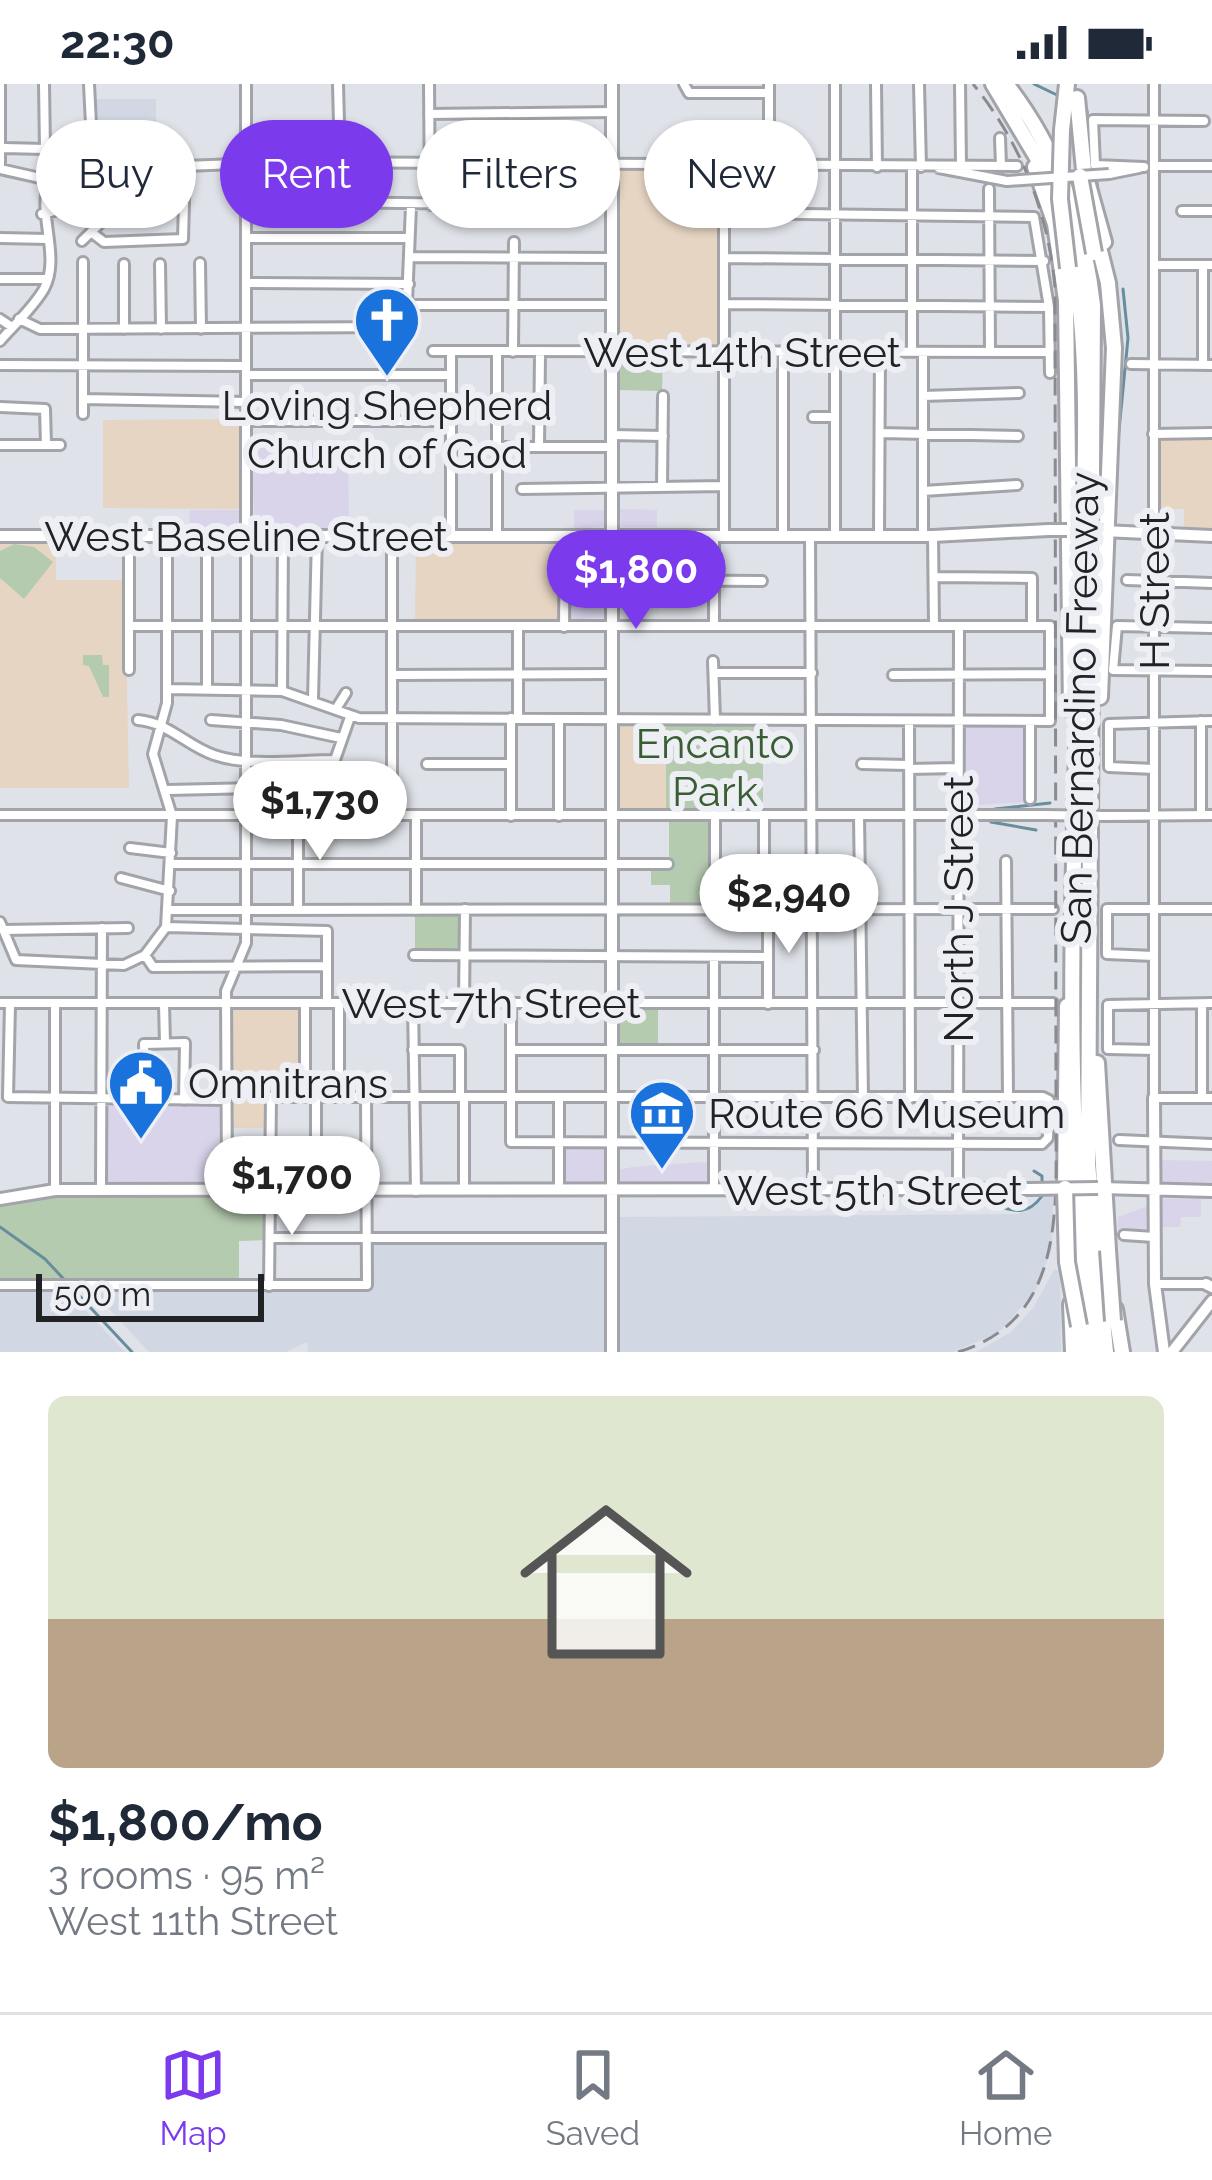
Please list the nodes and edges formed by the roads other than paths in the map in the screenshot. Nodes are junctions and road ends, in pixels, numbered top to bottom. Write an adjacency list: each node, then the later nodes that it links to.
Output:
1 (0, 84): 31 (street)
2 (44, 84): 31 (street)
3 (89, 84): 22 (street)
4 (246, 84): 23 (street)
5 (338, 84): 24 (street)
6 (429, 84): 21 (street)
7 (612, 84): 20 (main road)
8 (835, 84): 38 (street)
9 (876, 84): 39 (street)
10 (919, 84): 40 (street)
11 (960, 84): 32 (street)
12 (993, 84): 19 (highway, San Bernardino Freeway)
13 (1006, 84): 19 (highway, San Bernardino Freeway)
14 (1067, 84): 84 (highway, bridge)
15 (1154, 84): 28 (street, H Street)
16 (684, 87): 17 (street)
17 (769, 88): 27 (street)
18 (1077, 91): 127 (highway); 153 (highway, bridge)
19 (1013, 102): 114 (highway); 127 (highway); 153 (highway, San Bernardino Freeway); 183 (highway, San Bernardino Freeway)
20 (612, 112): 21 (street); 26 (main road)
21 (429, 114): 25 (street)
22 (91, 120)
23 (246, 120)
24 (339, 120)
25 (429, 120)
26 (612, 120)
27 (769, 120)
28 (1154, 120): 29 (street); 35 (street, H Street); 35 (street)
29 (1204, 121)
30 (1000, 138): 33 (street)
31 (4, 148): 41 (street)
32 (961, 165): 33 (street); 40 (street)
33 (1001, 166): 34 (street)
34 (1016, 166)
35 (1149, 166): 36 (street); 40 (street, bridge); 79 (street, H Street)
36 (1212, 166)
37 (818, 167): 38 (street)
38 (835, 167): 39 (street); 50 (street)
39 (877, 167): 40 (street)
40 (921, 167): 51 (street)
41 (0, 168): 42 (street)
42 (36, 180)
43 (989, 189): 52 (street)
44 (393, 205): 45 (street)
45 (410, 206): 46 (street); 62 (street)
46 (417, 206)
47 (1182, 211): 48 (street)
48 (1212, 211)
49 (818, 213): 50 (street)
50 (835, 213): 51 (street); 70 (street)
51 (911, 214): 52 (street); 71 (street)
52 (989, 215): 72 (street); 73 (street)
53 (45, 228): 63 (street)
54 (95, 228): 59 (street)
55 (183, 228): 59 (street)
56 (246, 228): 61 (street)
57 (613, 228): 68 (main road)
58 (724, 228): 69 (street)
59 (91, 232): 64 (street)
60 (0, 238): 63 (street)
61 (246, 238): 62 (street); 82 (street)
62 (409, 238): 66 (street)
63 (48, 239): 81 (street)
64 (82, 241)
65 (514, 242): 67 (street)
66 (409, 257): 67 (street); 83 (street)
67 (514, 258): 68 (street); 88 (street)
68 (613, 258): 86 (main road)
69 (724, 258): 70 (street); 87 (street)
70 (835, 260): 71 (street); 89 (street)
71 (911, 260): 72 (street); 90 (street)
72 (989, 261): 73 (street); 91 (street)
73 (1044, 261): 92 (street)
74 (83, 262): 95 (street)
75 (200, 263): 98 (street)
76 (124, 264): 96 (street)
77 (160, 264): 97 (street)
78 (1208, 265): 79 (street); 117 (street)
79 (1154, 266): 116 (street, H Street)
80 (0, 279): 81 (street)
81 (47, 279): 94 (street)
82 (246, 283): 83 (street); 99 (street)
83 (409, 284): 85 (street)
84 (1073, 294): 114 (highway); 183 (highway)
85 (409, 304): 88 (street); 99 (street)
86 (613, 304): 88 (street); 103 (main road)
87 (724, 304): 89 (street); 101 (street)
88 (513, 305): 110 (street)
89 (836, 305): 90 (street); 105 (street)
90 (912, 305): 91 (street); 107 (street)
91 (989, 306): 92 (street); 112 (street)
92 (1049, 307): 113 (street)
93 (0, 319): 94 (street)
94 (16, 323): 95 (street); 100 (street)
95 (83, 329): 96 (street); 119 (street)
96 (124, 329): 97 (street)
97 (160, 329): 98 (street)
98 (200, 329): 99 (street)
99 (246, 329): 120 (street)
100 (0, 341)
101 (724, 350): 103 (street, West 14th Street); 104 (street, West 14th Street); 149 (street)
102 (433, 351): 108 (street, West 14th Street)
103 (613, 351): 111 (street, West 14th Street); 141 (main road)
104 (783, 351): 105 (street, West 14th Street); 169 (street)
105 (835, 351): 106 (street, West 14th Street); 132 (street)
106 (880, 351): 107 (street, West 14th Street); 135 (street)
107 (917, 351): 112 (street, West 14th Street); 125 (street)
108 (452, 352): 109 (street, West 14th Street); 122 (street)
109 (497, 352): 110 (street, West 14th Street); 145 (street)
110 (513, 352): 111 (street, West 14th Street)
111 (540, 352): 146 (street)
112 (990, 352): 113 (street, West 14th Street)
113 (1050, 352): 121 (street)
114 (1068, 363): 154 (highway)
115 (1131, 364): 116 (street)
116 (1153, 364): 117 (street); 137 (street, H Street)
117 (1208, 364)
118 (0, 365): 119 (street)
119 (83, 365): 120 (street); 126 (street)
120 (246, 371): 122 (street); 128 (street)
121 (1050, 373)
122 (452, 375): 134 (street)
123 (1018, 393): 125 (street)
124 (663, 396): 139 (street)
125 (923, 396): 136 (street)
126 (83, 399): 128 (street); 130 (street)
127 (1113, 400): 155 (highway)
128 (247, 402): 133 (street)
129 (0, 407): 143 (street)
130 (83, 413)
131 (813, 417): 132 (street)
132 (835, 417): 171 (street)
133 (246, 421): 134 (street); 160 (street)
134 (452, 421): 164 (street)
135 (880, 433): 136 (street); 172 (street)
136 (923, 434): 140 (street); 152 (street)
137 (1153, 434): 138 (street); 174 (street, H Street)
138 (1212, 434)
139 (663, 436): 141 (street); 147 (street)
140 (1018, 436)
141 (613, 441): 146 (street); 150 (main road)
142 (0, 445): 143 (street)
143 (46, 445): 144 (street)
144 (60, 445)
145 (497, 447): 146 (street); 165 (street)
146 (539, 447)
147 (662, 484): 149 (street); 150 (street)
148 (1017, 485): 152 (street)
149 (724, 486): 168 (street)
150 (612, 487): 151 (street); 167 (main road)
151 (522, 489)
152 (923, 491): 173 (street)
153 (1093, 515): 228 (highway, San Bernardino Freeway)
154 (1067, 530): 155 (main road, West Baseline Street, bridge); 173 (main road, West Baseline Street, bridge); 248 (highway)
155 (1106, 531): 174 (main road, West Baseline Street); 228 (highway)
156 (0, 536): 157 (main road, West Baseline Street)
157 (129, 536): 158 (main road, West Baseline Street); 184 (street)
158 (167, 536): 159 (main road, West Baseline Street); 185 (street)
159 (207, 536): 160 (main road, West Baseline Street); 186 (street)
160 (247, 536): 161 (main road, West Baseline Street); 187 (street)
161 (283, 536): 162 (main road, West Baseline Street); 188 (street)
162 (317, 536): 163 (main road, West Baseline Street); 189 (street)
163 (392, 536): 164 (main road, West Baseline Street); 193 (street)
164 (452, 536): 165 (main road, West Baseline Street)
165 (497, 536): 166 (main road, West Baseline Street)
166 (565, 536): 167 (main road, West Baseline Street); 195 (street)
167 (613, 536): 168 (main road, West Baseline Street); 177 (main road)
168 (719, 536): 169 (main road, West Baseline Street); 179 (street)
169 (783, 536): 170 (main road, West Baseline Street)
170 (810, 536): 171 (main road, West Baseline Street); 197 (street)
171 (835, 536): 172 (main road, West Baseline Street)
172 (879, 536): 173 (main road, West Baseline Street)
173 (928, 536): 176 (street)
174 (1153, 536): 175 (main road, West Baseline Street); 181 (street, H Street)
175 (1212, 536)
176 (934, 577): 191 (street); 192 (street)
177 (613, 580): 179 (street); 196 (main road)
178 (1127, 580): 181 (street)
179 (715, 581): 180 (street); 190 (street)
180 (762, 581)
181 (1153, 583): 182 (street); 199 (street, H Street)
182 (1212, 583)
183 (1081, 589): 248 (highway, San Bernardino Freeway)
184 (129, 626): 185 (street); 202 (street)
185 (167, 626): 186 (street); 213 (street)
186 (207, 626): 187 (street); 214 (street)
187 (246, 626): 188 (street); 215 (street)
188 (284, 626): 189 (street); 216 (street)
189 (317, 626): 193 (street); 218 (street)
190 (714, 626): 196 (street); 197 (street)
191 (934, 626): 197 (street); 198 (street)
192 (1032, 626): 198 (street); 210 (street)
193 (393, 627): 194 (street); 211 (street)
194 (518, 627): 195 (street); 204 (street)
195 (564, 627): 196 (street)
196 (613, 627): 207 (main road)
197 (811, 627): 206 (street)
198 (959, 627): 209 (street, North J Street)
199 (1154, 627): 200 (street); 205 (street, H Street); 205 (street)
200 (1212, 628)
201 (713, 661): 208 (street)
202 (129, 670)
203 (1212, 671): 205 (street)
204 (518, 672): 207 (street); 211 (street); 222 (street)
205 (1154, 672): 233 (street, H Street)
206 (812, 673): 208 (street); 229 (street)
207 (613, 674): 226 (main road)
208 (714, 674): 227 (street)
209 (959, 674): 210 (street); 212 (street); 231 (street, North J Street)
210 (1050, 674): 232 (street)
211 (392, 675): 221 (street)
212 (893, 675)
213 (168, 689): 214 (street); 235 (street)
214 (207, 689): 215 (street)
215 (247, 690): 216 (street); 236 (street)
216 (282, 692): 218 (street)
217 (346, 693): 219 (street)
218 (313, 699): 219 (street)
219 (336, 710): 220 (street)
220 (350, 717): 221 (street); 237 (street)
221 (392, 718): 222 (street); 258 (street)
222 (514, 718): 223 (street); 241 (street)
223 (559, 719): 226 (street); 261 (street)
224 (138, 720): 235 (street)
225 (212, 720): 236 (street)
226 (613, 720): 227 (street); 262 (main road)
227 (715, 720): 229 (street)
228 (1092, 720): 301 (highway, San Bernardino Freeway)
229 (812, 721): 230 (street); 265 (street)
230 (909, 721): 231 (street); 243 (street)
231 (958, 721): 232 (street); 244 (street, North J Street)
232 (1030, 721): 250 (street)
233 (1154, 721): 234 (street); 245 (street, H Street); 245 (street)
234 (1206, 721): 257 (street)
235 (161, 723): 238 (street); 249 (street)
236 (247, 724): 237 (street); 238 (street)
237 (341, 738): 239 (street)
238 (247, 759): 239 (street); 246 (street)
239 (335, 760): 247 (street)
240 (427, 764): 241 (street)
241 (511, 764): 260 (street)
242 (862, 764): 243 (street)
243 (909, 767): 244 (street); 267 (street)
244 (958, 768): 268 (street, North J Street)
245 (1154, 769): 256 (street, H Street)
246 (247, 786): 247 (street); 249 (street); 253 (street)
247 (334, 786): 255 (street)
248 (1078, 786): 299 (highway, San Bernardino Freeway)
249 (168, 790): 252 (street)
250 (1030, 799)
251 (0, 815): 252 (street)
252 (172, 815): 253 (street); 270 (street)
253 (247, 815): 254 (street); 272 (street)
254 (298, 815): 255 (street); 273 (street)
255 (334, 815): 258 (street)
256 (1154, 815): 257 (street); 268 (street, bridge); 290 (street, H Street)
257 (1207, 815)
258 (392, 816): 259 (street)
259 (416, 816): 260 (street); 274 (street)
260 (511, 816): 261 (street)
261 (559, 816): 262 (street)
262 (613, 816): 263 (street); 275 (main road)
263 (715, 816): 264 (street); 282 (street)
264 (764, 816): 265 (street); 283 (street)
265 (813, 816): 266 (street); 284 (street)
266 (859, 816): 267 (street); 285 (street)
267 (909, 816): 268 (street); 286 (street)
268 (957, 816): 287 (street, North J Street)
269 (130, 848): 270 (street)
270 (171, 858): 272 (street); 278 (street)
271 (1006, 861): 288 (street)
272 (246, 862): 273 (street); 279 (street)
273 (298, 862): 274 (street); 293 (street)
274 (416, 863): 275 (street); 294 (street)
275 (613, 863): 276 (street); 281 (main road)
276 (668, 864)
277 (121, 878): 278 (street)
278 (170, 891): 292 (street)
279 (246, 909): 292 (street); 293 (street); 300 (street)
280 (465, 909): 281 (street); 294 (street); 304 (street)
281 (613, 909): 282 (street); 306 (main road)
282 (715, 909): 283 (street)
283 (766, 909): 284 (street); 308 (street)
284 (814, 909): 285 (street); 328 (street)
285 (861, 909): 286 (street); 329 (street)
286 (909, 909): 287 (street); 330 (street)
287 (957, 909): 288 (street); 331 (street, North J Street)
288 (1006, 909): 289 (street); 319 (street)
289 (1053, 909)
290 (1154, 909): 291 (street); 305 (street, H Street); 305 (street)
291 (1212, 909)
292 (171, 910): 296 (street)
293 (298, 910): 294 (street)
294 (416, 910)
295 (2, 926): 297 (street); 309 (street)
296 (166, 927): 300 (street); 302 (street)
297 (102, 928): 298 (street); 309 (street)
298 (128, 928)
299 (1075, 930): 372 (highway, San Bernardino Freeway); 372 (highway)
300 (246, 931): 310 (street); 311 (street)
301 (1090, 944): 363 (highway, San Bernardino Freeway); 373 (highway)
302 (146, 955): 309 (street); 311 (street)
303 (413, 955): 304 (street)
304 (464, 955): 306 (street); 325 (street)
305 (1154, 956): 332 (street, H Street)
306 (612, 957): 307 (street); 318 (main road)
307 (714, 957): 308 (street); 326 (street)
308 (768, 957): 327 (street)
309 (101, 964): 323 (street)
310 (326, 966): 311 (street); 314 (street)
311 (236, 967): 312 (street)
312 (226, 1003): 313 (street, West 7th Street); 324 (street, West 7th Street); 361 (street)
313 (304, 1003): 314 (street, West 7th Street); 345 (street)
314 (327, 1003): 315 (street, West 7th Street)
315 (339, 1003): 316 (street, West 7th Street); 347 (street)
316 (413, 1003): 325 (street, West 7th Street); 335 (street)
317 (511, 1003): 318 (street, West 7th Street); 325 (street, West 7th Street); 339 (street)
318 (612, 1003): 326 (street, West 7th Street); 340 (main road)
319 (1007, 1003): 320 (street, West 7th Street); 331 (street, West 7th Street); 353 (street)
320 (1053, 1003)
321 (5, 1004): 322 (street, West 7th Street); 354 (street)
322 (55, 1004): 323 (street, West 7th Street); 354 (street)
323 (101, 1004): 324 (street, West 7th Street); 355 (street)
324 (164, 1004): 334 (street)
325 (464, 1004)
326 (714, 1004): 327 (street, West 7th Street); 336 (street)
327 (768, 1004): 328 (street, West 7th Street)
328 (814, 1004): 329 (street, West 7th Street); 337 (street)
329 (862, 1004): 330 (street, West 7th Street); 357 (street)
330 (910, 1004): 331 (street, West 7th Street); 351 (street)
331 (958, 1004): 352 (street, North J Street)
332 (1154, 1004): 333 (street); 338 (street, H Street); 338 (street)
333 (1207, 1004): 359 (street)
334 (165, 1043): 360 (street); 362 (street)
335 (413, 1050): 349 (street); 350 (street)
336 (714, 1050): 337 (street); 340 (street); 344 (street)
337 (814, 1050): 356 (street)
338 (1154, 1050): 358 (street, H Street)
339 (511, 1051): 340 (street); 341 (street)
340 (612, 1051): 343 (main road)
341 (511, 1096): 342 (street); 350 (street); 365 (street)
342 (559, 1096): 343 (street); 365 (street)
343 (612, 1096): 344 (street); 367 (main road)
344 (714, 1096): 356 (street); 366 (street)
345 (305, 1097): 346 (street); 377 (street)
346 (316, 1097): 347 (street); 378 (street)
347 (339, 1097): 348 (street)
348 (366, 1097): 349 (street); 383 (street)
349 (415, 1097): 350 (street); 384 (street)
350 (462, 1097): 379 (street)
351 (910, 1097): 352 (street); 357 (street)
352 (958, 1097): 353 (street); 369 (street, North J Street)
353 (1008, 1097): 369 (street)
354 (55, 1098): 355 (street); 374 (street)
355 (101, 1098): 362 (street); 375 (street)
356 (814, 1098): 357 (street); 368 (street)
357 (862, 1098)
358 (1154, 1098): 359 (street); 370 (main road)
359 (1207, 1098)
360 (184, 1100): 361 (street); 362 (street)
361 (227, 1100): 376 (street)
362 (145, 1101)
363 (1088, 1108): 404 (highway, San Bernardino Freeway); 405 (highway)
364 (1119, 1140): 370 (street)
365 (559, 1142): 367 (street); 380 (street)
366 (714, 1142): 367 (street); 368 (street); 385 (street)
367 (612, 1143): 381 (main road)
368 (813, 1143): 369 (street); 386 (street)
369 (958, 1143): 387 (street, North J Street)
370 (1154, 1144): 371 (street); 382 (main road)
371 (1212, 1144)
372 (1071, 1187): 373 (main road, West 5th Street, bridge); 387 (main road, West 5th Street, bridge); 401 (highway); 402 (highway, bridge); 403 (highway, San Bernardino Freeway)
373 (1102, 1188): 382 (main road, West 5th Street); 405 (highway, bridge)
374 (55, 1190): 375 (main road, West 5th Street); 389 (main road, West 5th Street)
375 (100, 1190): 376 (main road, West 5th Street)
376 (227, 1190): 377 (main road, West 5th Street)
377 (270, 1190): 378 (main road, West 5th Street); 392 (street)
378 (316, 1190): 383 (main road, West 5th Street)
379 (464, 1190): 380 (main road, West 5th Street); 384 (main road, West 5th Street)
380 (559, 1190): 381 (main road, West 5th Street)
381 (612, 1190): 385 (main road, West 5th Street); 394 (main road)
382 (1154, 1190): 388 (main road, West 5th Street); 391 (main road)
383 (366, 1191): 384 (main road, West 5th Street); 393 (street)
384 (416, 1191)
385 (714, 1191): 386 (main road, West 5th Street)
386 (813, 1191): 387 (main road, West 5th Street)
387 (958, 1191)
388 (1212, 1191)
389 (0, 1199)
390 (1124, 1235): 391 (street)
391 (1154, 1237): 395 (main road)
392 (270, 1238): 393 (street); 398 (street)
393 (366, 1238): 394 (street); 398 (street)
394 (612, 1238): 400 (main road)
395 (1154, 1284): 397 (street); 406 (main road)
396 (0, 1285): 398 (street)
397 (1210, 1285)
398 (269, 1286)
399 (1212, 1301): 406 (main road)
400 (613, 1352)
401 (1073, 1352)
402 (1084, 1352)
403 (1095, 1352)
404 (1106, 1352)
405 (1119, 1352)
406 (1164, 1352)

